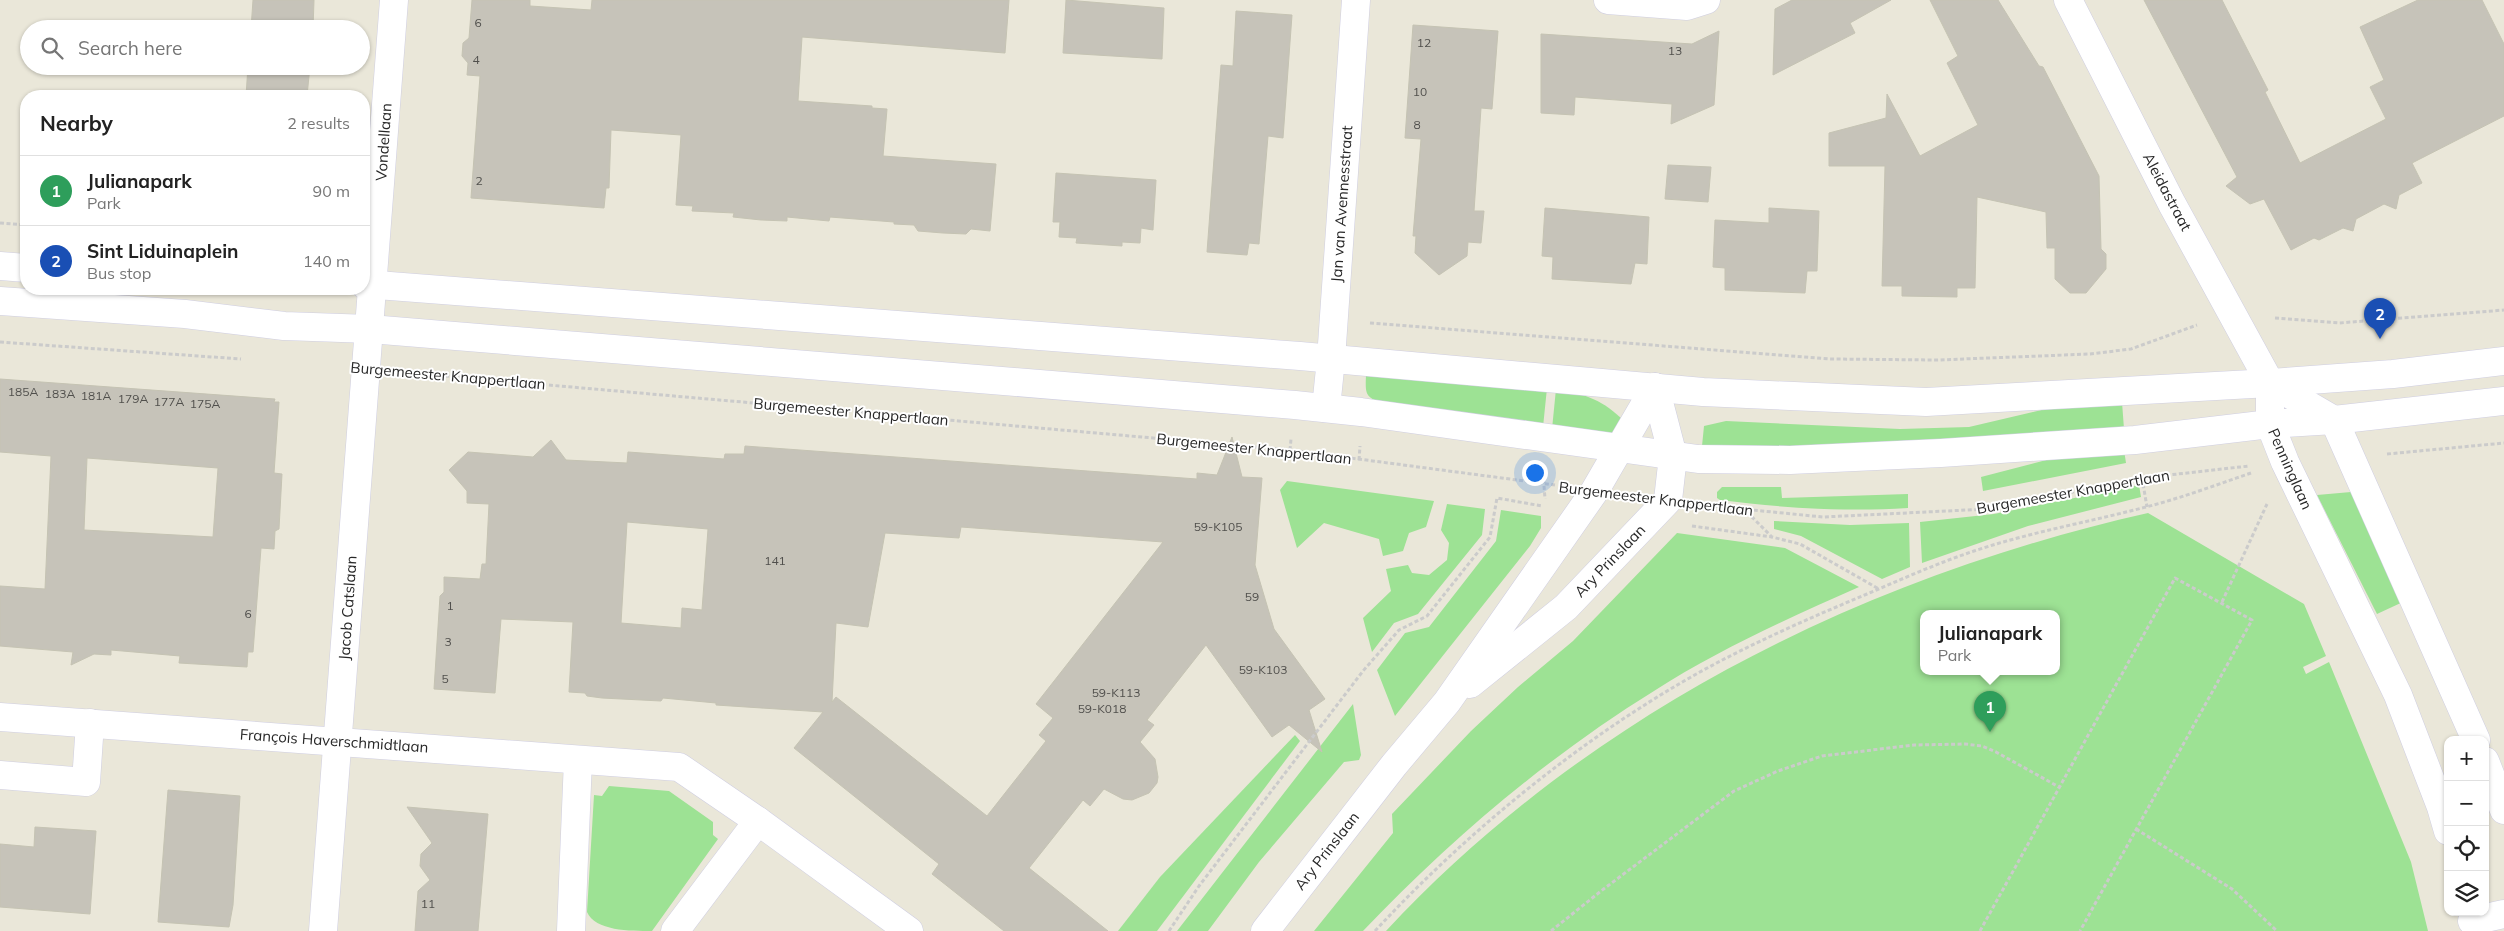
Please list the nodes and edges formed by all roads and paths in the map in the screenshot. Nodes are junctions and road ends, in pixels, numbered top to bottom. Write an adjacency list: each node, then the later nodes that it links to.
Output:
1 (394, 0): 10 (street, Vondellaan)
2 (1356, 0): 16 (street, Jan van Avennesstraat)
3 (1608, 0): 4 (street)
4 (1706, 0)
5 (2068, 0): 15 (street, Aleidastraat)
6 (0, 224): 7 (path)
7 (20, 225)
8 (0, 266): 9 (street)
9 (20, 268)
10 (370, 274)
11 (370, 285): 20 (street)
12 (369, 295): 17 (street, Jacob Catslaan)
13 (0, 301): 17 (street)
14 (2504, 310): 15 (path)
15 (2235, 318): 16 (path); 23 (street, Aleidastraat)
16 (1333, 319): 20 (street, Jan van Avennesstraat)
17 (370, 329): 22 (street, Jacob Catslaan); 26 (street)
18 (0, 342): 19 (path)
19 (243, 359)
20 (1331, 359): 24 (street); 26 (street, Jan van Avennesstraat)
21 (2504, 361): 23 (street)
22 (367, 369): 35 (path, Burgemeester Knappertlaan); 45 (street, Jacob Catslaan)
23 (2270, 383): 24 (street); 27 (street); 28 (street, Penninglaan)
24 (1656, 388): 30 (street, Ary Prinslaan); 31 (street)
25 (2504, 401): 27 (street)
26 (1326, 408): 30 (street)
27 (2334, 420): 28 (street); 32 (street)
28 (2270, 424): 31 (street); 33 (street, Penninglaan)
29 (2504, 443): 32 (path)
30 (1621, 450): 31 (street); 35 (street, Ary Prinslaan)
31 (1673, 456): 34 (street)
32 (2350, 457): 44 (street)
33 (2285, 462): 36 (path, Burgemeester Knappertlaan); 39 (path); 40 (path); 52 (street, Penninglaan)
34 (1668, 500): 36 (path, Burgemeester Knappertlaan); 37 (street, Ary Prinslaan)
35 (1587, 501): 41 (street, Ary Prinslaan); 60 (path)
36 (1746, 511): 38 (path)
37 (1649, 520): 38 (path); 41 (street, Ary Prinslaan)
38 (1772, 537): 39 (path)
39 (1879, 589): 62 (path)
40 (2222, 602): 49 (path); 53 (path)
41 (1447, 702): 61 (street, Ary Prinslaan)
42 (0, 717): 43 (street, François Haverschmidtlaan)
43 (90, 723): 45 (street, François Haverschmidtlaan); 48 (street)
44 (2474, 736)
45 (338, 741): 46 (street, François Haverschmidtlaan); 56 (street, Jacob Catslaan)
46 (578, 760): 51 (street, François Haverschmidtlaan); 57 (street)
47 (2489, 771): 50 (street)
48 (0, 775)
49 (2059, 787): 63 (path); 64 (path)
50 (2504, 810)
51 (758, 821): 58 (street); 59 (street, François Haverschmidtlaan)
52 (2447, 826)
53 (2136, 829): 65 (path); 66 (path)
54 (2504, 914): 55 (street)
55 (2471, 921)
56 (323, 931)
57 (571, 931)
58 (675, 931)
59 (909, 931)
60 (1169, 931)
61 (1265, 931)
62 (1375, 931)
63 (1551, 931)
64 (1980, 931)
65 (2080, 931)
66 (2277, 931)

